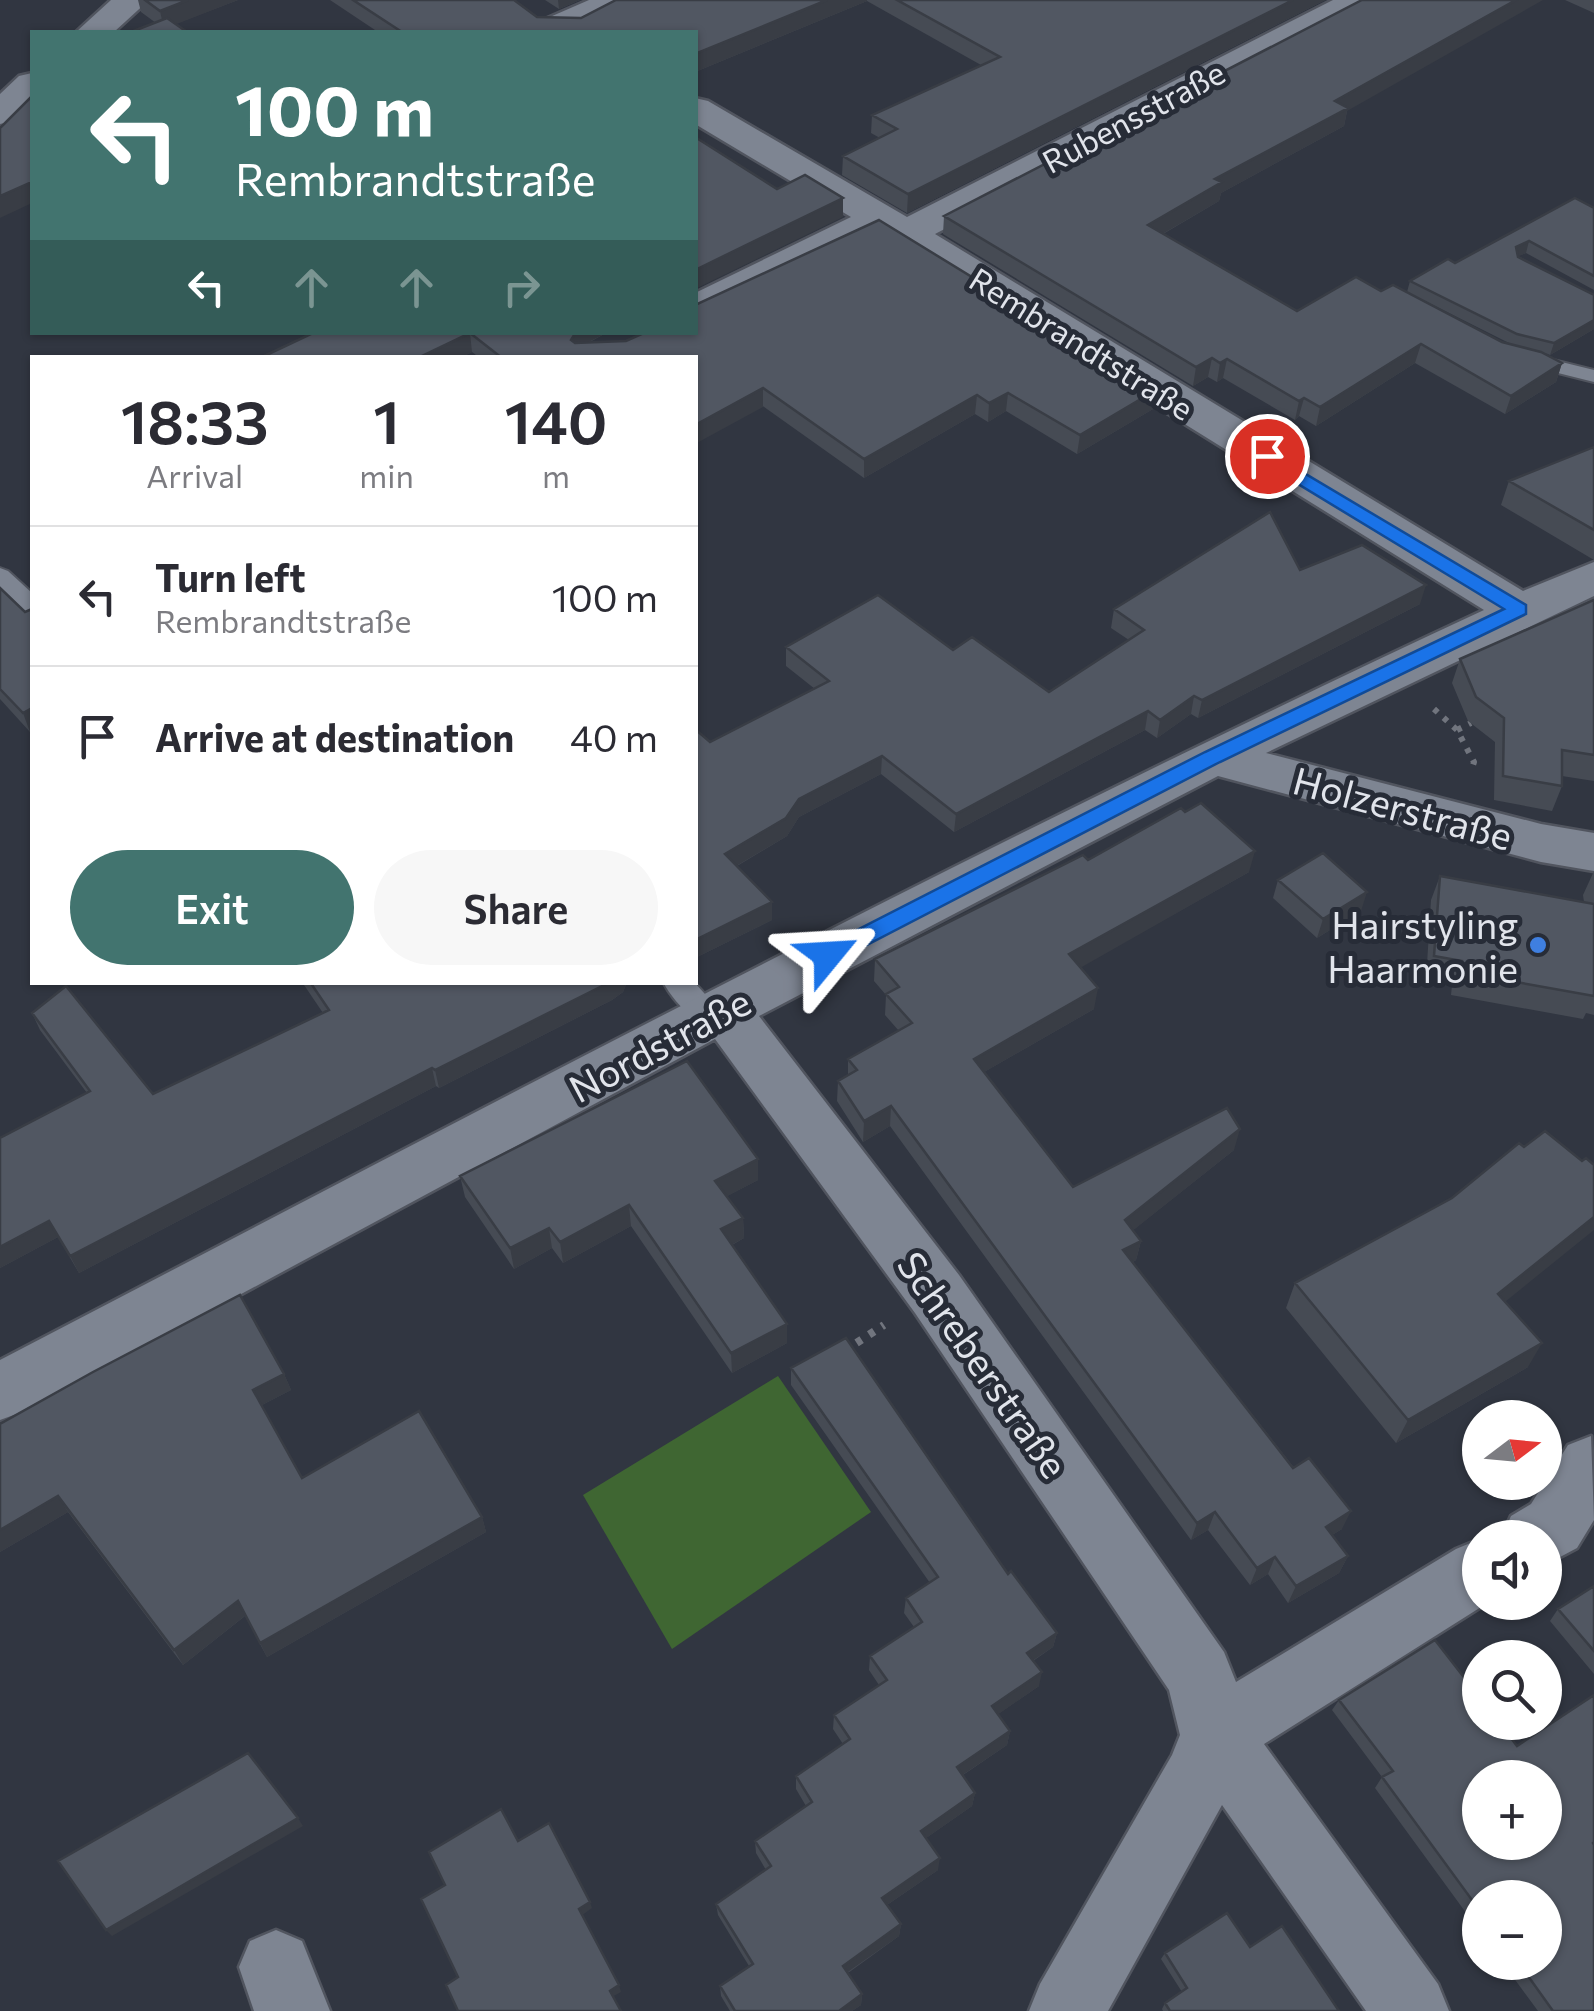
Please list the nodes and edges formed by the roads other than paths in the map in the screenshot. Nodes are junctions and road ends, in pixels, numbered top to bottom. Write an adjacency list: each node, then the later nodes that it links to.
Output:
1 (132, 0): 5 (street)
2 (619, 0): 4 (street)
3 (1358, 0): 7 (street, Rubensstraße)
4 (550, 23)
5 (95, 30)
6 (698, 111): 7 (street, Rembrandtstraße)
7 (893, 225): 8 (street, Rubensstraße); 14 (street, Rembrandtstraße)
8 (698, 308)
9 (1505, 353): 10 (lane)
10 (1594, 376)
11 (0, 576): 13 (lane)
12 (1594, 577): 14 (street, Nordstraße)
13 (30, 604)
14 (1520, 610): 15 (street, Nordstraße)
15 (1213, 757): 16 (street, Holzerstraße); 17 (street, Nordstraße)
16 (1594, 852)
17 (703, 1003): 18 (street, Nordstraße); 22 (street, Schreberstraße)
18 (0, 1392)
19 (1591, 1466): 20 (street)
20 (1558, 1520)
21 (1462, 1582): 22 (street)
22 (1215, 1736): 23 (street); 24 (street, Schreberstraße)
23 (1067, 2011)
24 (1411, 2011)

